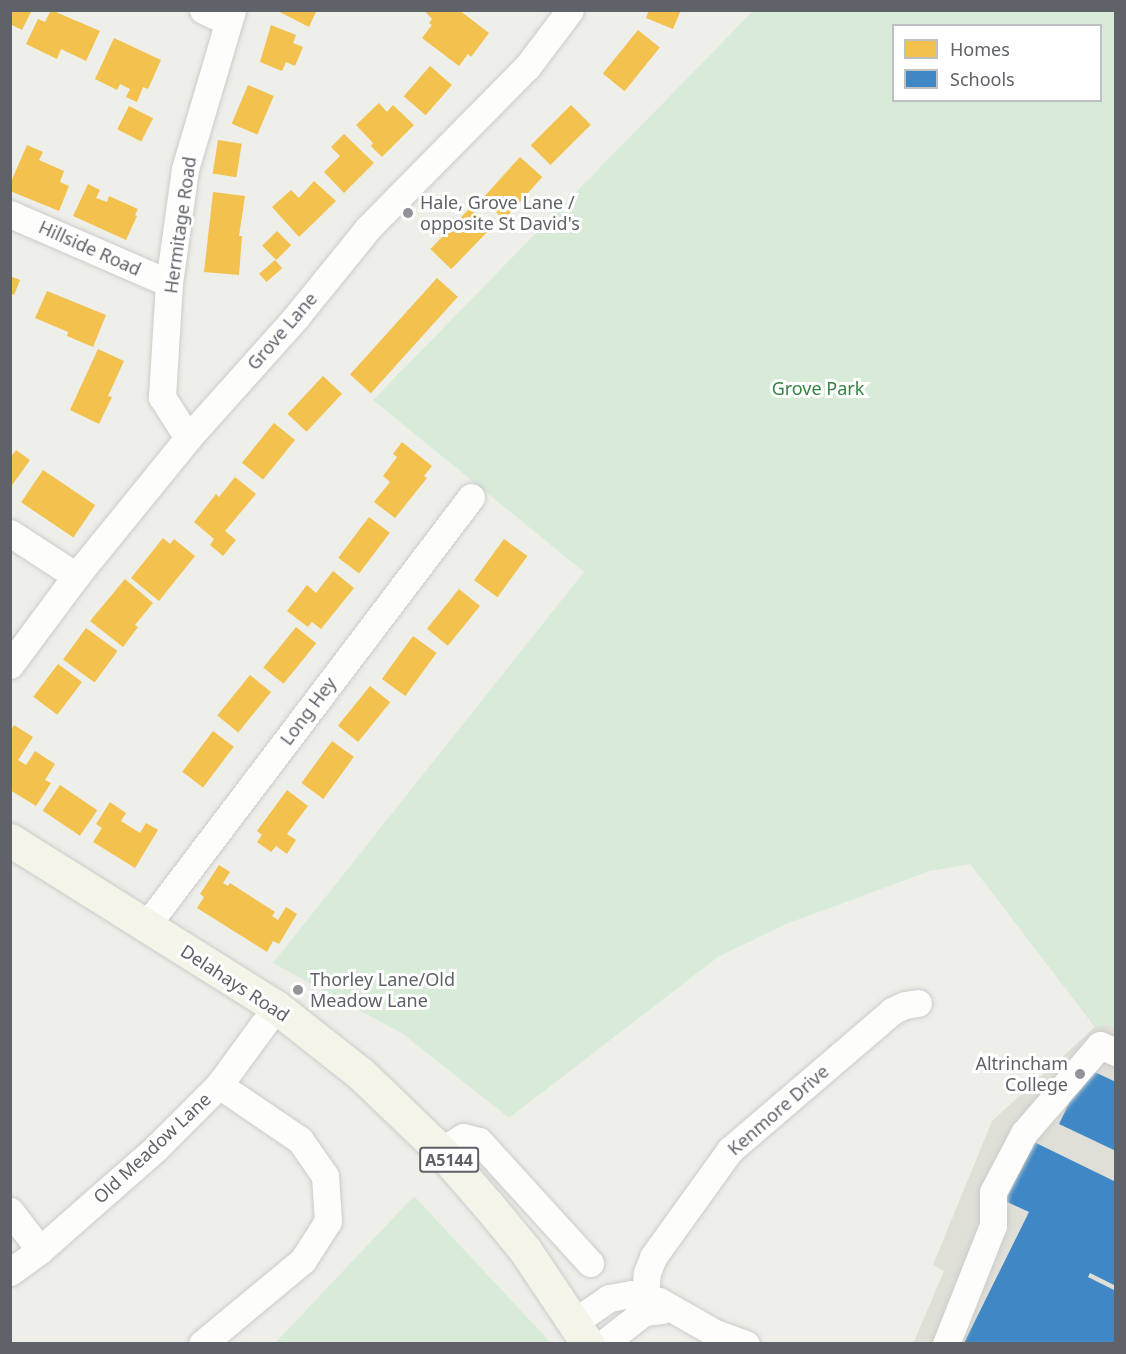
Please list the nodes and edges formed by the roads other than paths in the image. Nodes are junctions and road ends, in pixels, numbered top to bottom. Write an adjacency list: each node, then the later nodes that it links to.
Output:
1 (203, 10): 3 (street)
2 (570, 10): 6 (street, Grove Lane)
3 (230, 16): 5 (street, Hermitage Road)
4 (10, 214): 5 (street, Hillside Road)
5 (169, 283): 6 (street, Hermitage Road)
6 (188, 438): 9 (street, Grove Lane)
7 (471, 497): 12 (street, Long Hey)
8 (10, 533): 9 (street)
9 (76, 576): 10 (street, Grove Lane)
10 (10, 665)
11 (10, 840): 12 (main road, Delahays Road / A5144)
12 (146, 926): 14 (main road, Delahays Road / A5144)
13 (918, 1003): 22 (street, Kenmore Drive)
14 (276, 1007): 16 (street, Old Meadow Lane); 17 (main road, Delahays Road / A5144)
15 (1116, 1052): 27 (street)
16 (219, 1085): 19 (street, Old Meadow Lane); 24 (street)
17 (441, 1151): 20 (street); 23 (main road, Delahays Road / A5144)
18 (10, 1211): 19 (street)
19 (40, 1250): 21 (street, Old Meadow Lane)
20 (590, 1263)
21 (10, 1272)
22 (653, 1306): 23 (street); 25 (street); 26 (street)
23 (581, 1333)
24 (202, 1344)
25 (603, 1344)
26 (746, 1344)
27 (946, 1344)

